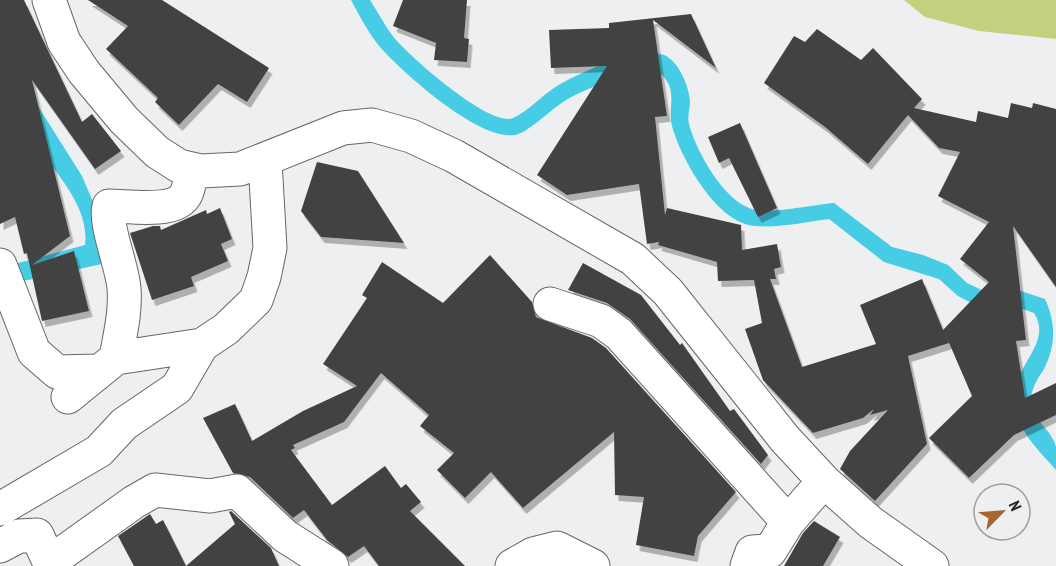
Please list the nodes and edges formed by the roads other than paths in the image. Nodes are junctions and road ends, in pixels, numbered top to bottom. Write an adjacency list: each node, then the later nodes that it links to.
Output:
1 (49, 0): 3 (street)
2 (265, 160): 3 (street); 6 (street); 9 (street)
3 (192, 169): 7 (street)
4 (4, 277): 7 (street)
5 (550, 304): 11 (street)
6 (202, 345): 7 (street); 10 (street)
7 (107, 364): 8 (street)
8 (68, 397)
9 (824, 481): 11 (street); 18 (street)
10 (0, 509)
11 (788, 522): 17 (street)
12 (0, 546): 13 (street)
13 (50, 564): 14 (street)
14 (332, 566)
15 (513, 566): 16 (street)
16 (593, 566)
17 (747, 566)
18 (932, 566)

